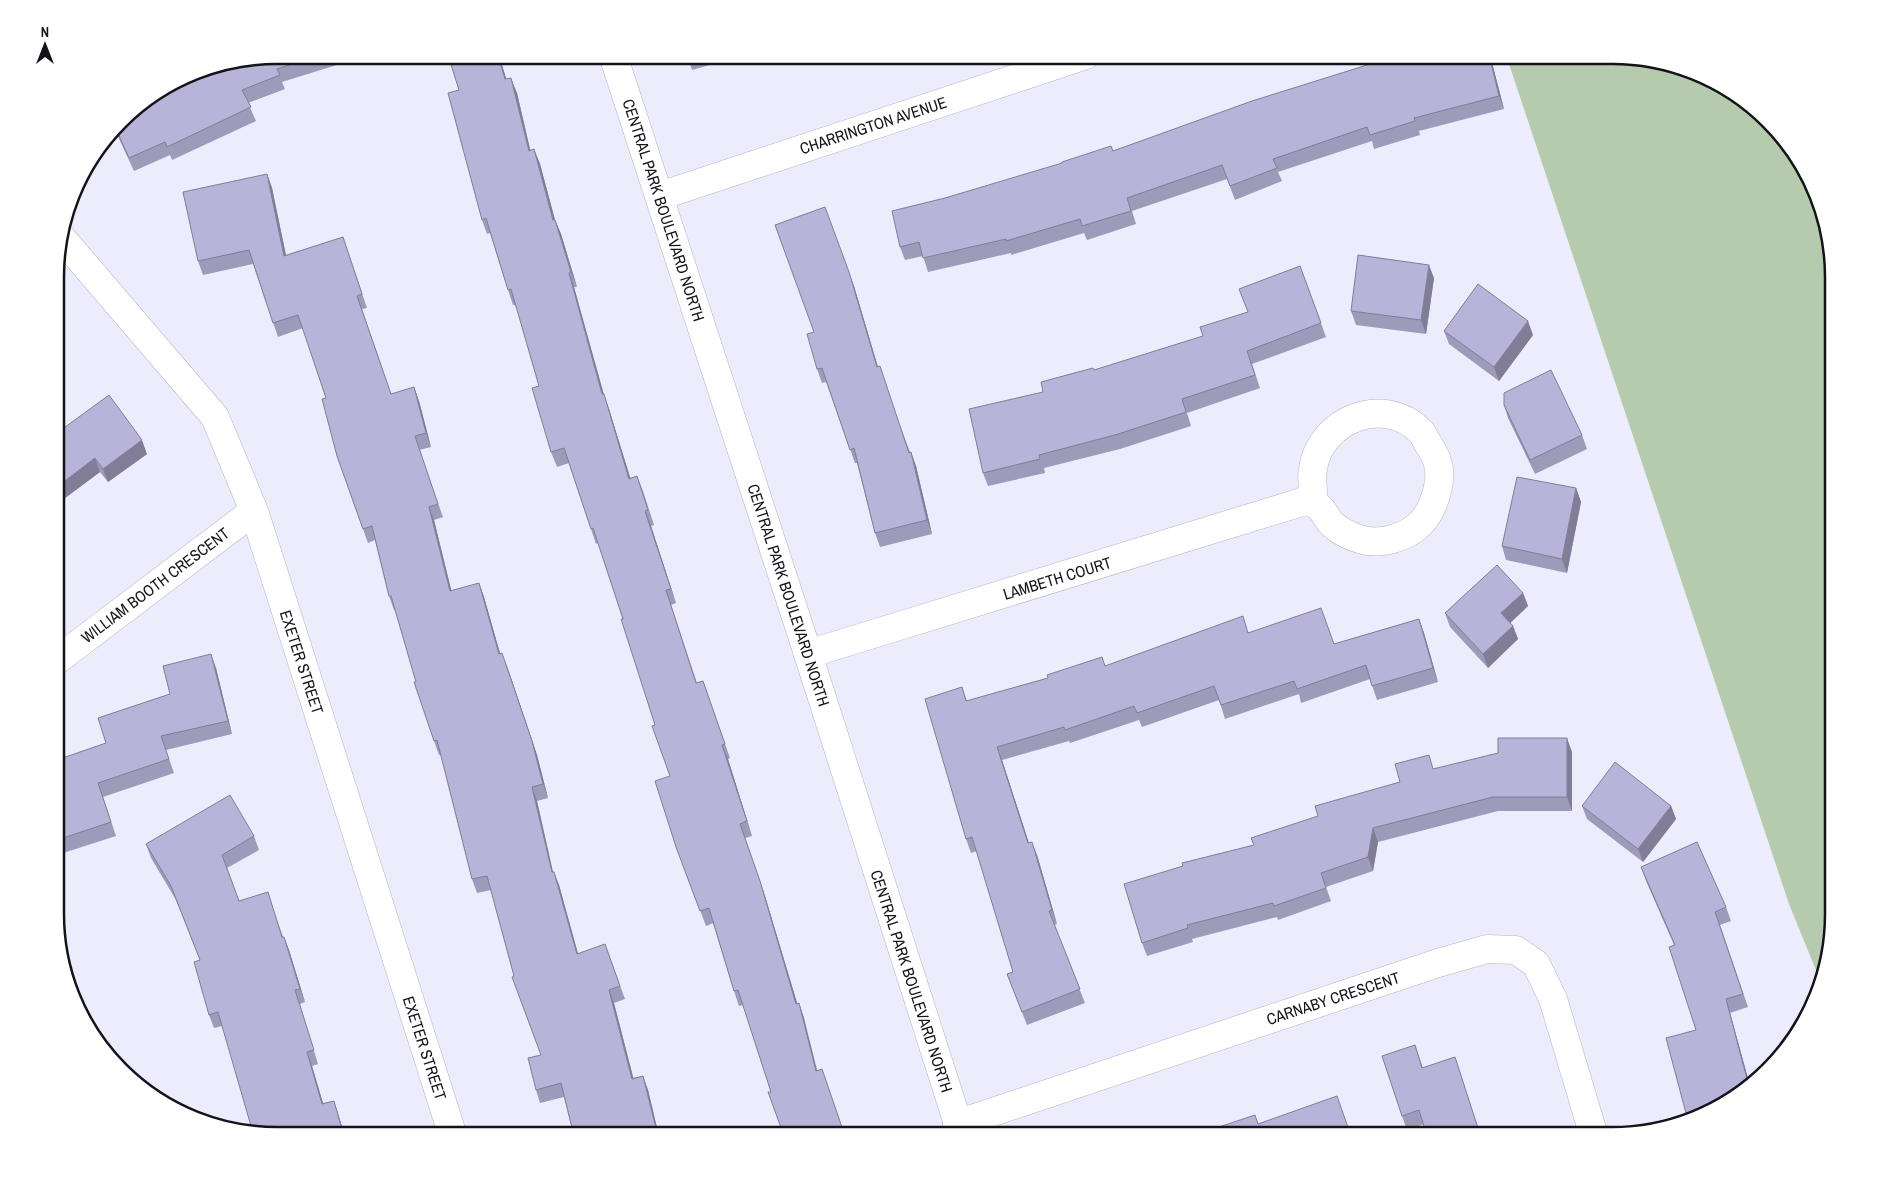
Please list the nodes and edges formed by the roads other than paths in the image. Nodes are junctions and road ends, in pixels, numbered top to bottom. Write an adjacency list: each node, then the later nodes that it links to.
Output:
1 (616, 64): 3 (street, CENTRAL PARK BOULEVARD NORTH)
2 (1059, 64): 3 (street, CHARRINGTON AVENUE)
3 (660, 196): 7 (street, CENTRAL PARK BOULEVARD NORTH)
4 (67, 244): 6 (street, EXETER STREET)
5 (1305, 501): 5 (street); 7 (street, LAMBETH COURT)
6 (254, 511): 8 (street, WILLIAM BOOTH CRESCENT); 9 (street, EXETER STREET)
7 (808, 654): 10 (street, CENTRAL PARK BOULEVARD NORTH)
8 (64, 655)
9 (450, 1127)
10 (958, 1127)
11 (968, 1127): 12 (street, CARNABY CRESCENT)
12 (1591, 1127)

